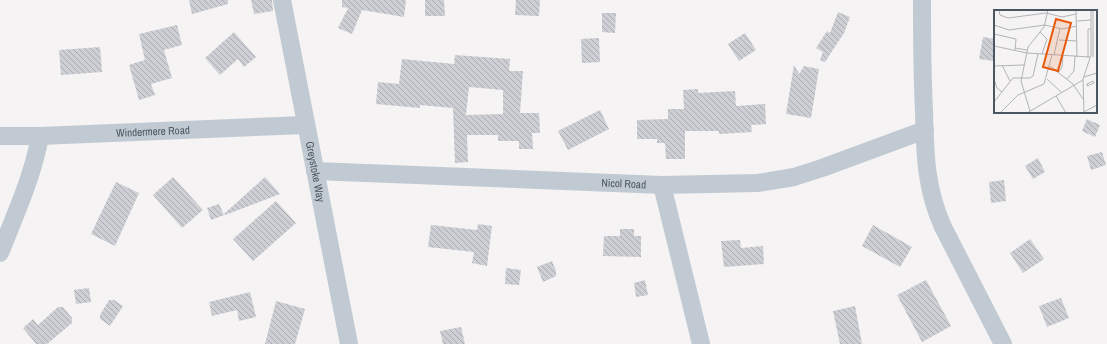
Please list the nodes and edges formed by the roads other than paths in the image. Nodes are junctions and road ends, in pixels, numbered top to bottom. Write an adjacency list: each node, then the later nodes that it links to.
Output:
1 (282, 0): 3 (street, Greystoke Way)
2 (922, 0): 4 (street)
3 (305, 125): 6 (street, Windermere Road); 7 (street, Greystoke Way)
4 (925, 130): 8 (street, Nicol Road); 12 (street)
5 (0, 136): 6 (street, Windermere Road)
6 (40, 136): 9 (street)
7 (315, 171): 8 (street, Nicol Road); 10 (street, Greystoke Way)
8 (662, 185): 11 (street)
9 (0, 253)
10 (349, 344)
11 (701, 344)
12 (1002, 344)

